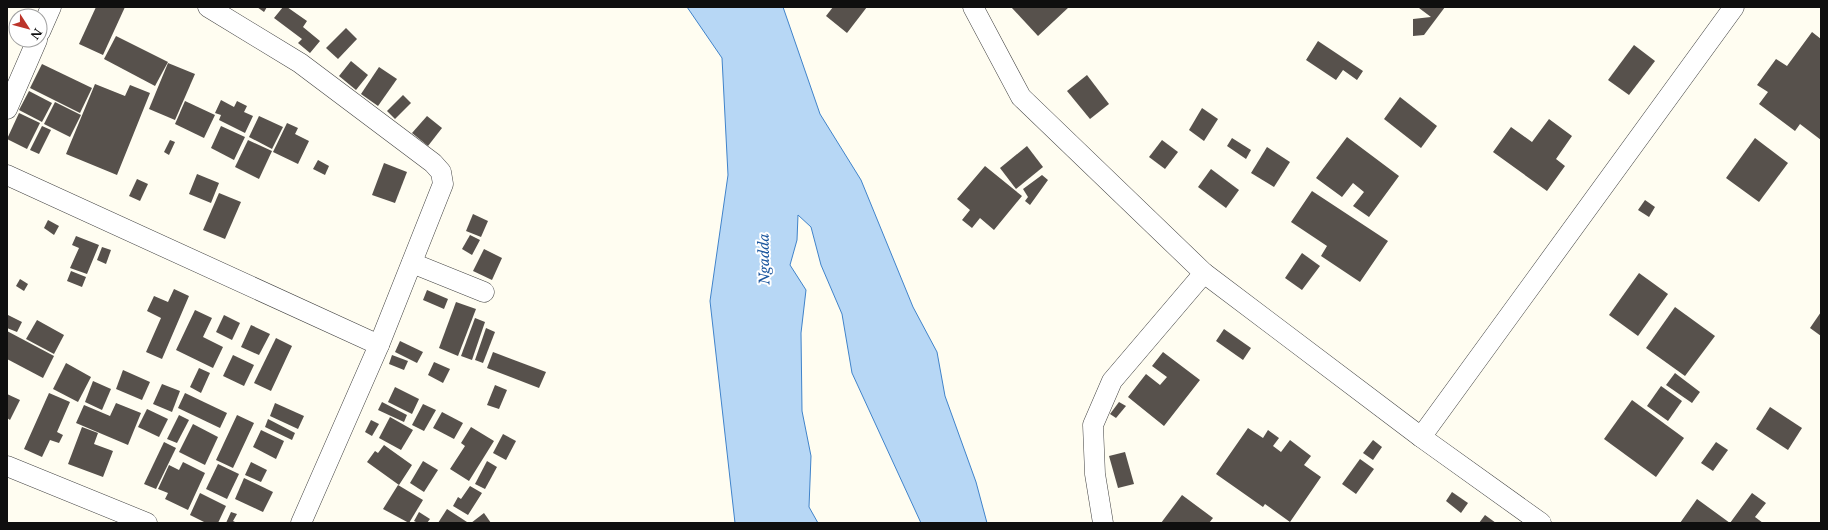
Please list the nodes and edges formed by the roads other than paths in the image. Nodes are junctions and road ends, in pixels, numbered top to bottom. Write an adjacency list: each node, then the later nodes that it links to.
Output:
1 (208, 7): 7 (street)
2 (973, 7): 8 (street)
3 (1734, 7): 11 (street)
4 (33, 48): 5 (street)
5 (7, 109)
6 (7, 176): 10 (street)
7 (412, 263): 9 (street); 10 (street)
8 (1204, 274): 11 (street); 15 (street)
9 (484, 292)
10 (379, 345): 14 (street)
11 (1421, 436): 16 (street)
12 (7, 466): 13 (street)
13 (147, 523)
14 (301, 523)
15 (1103, 523)
16 (1541, 523)

